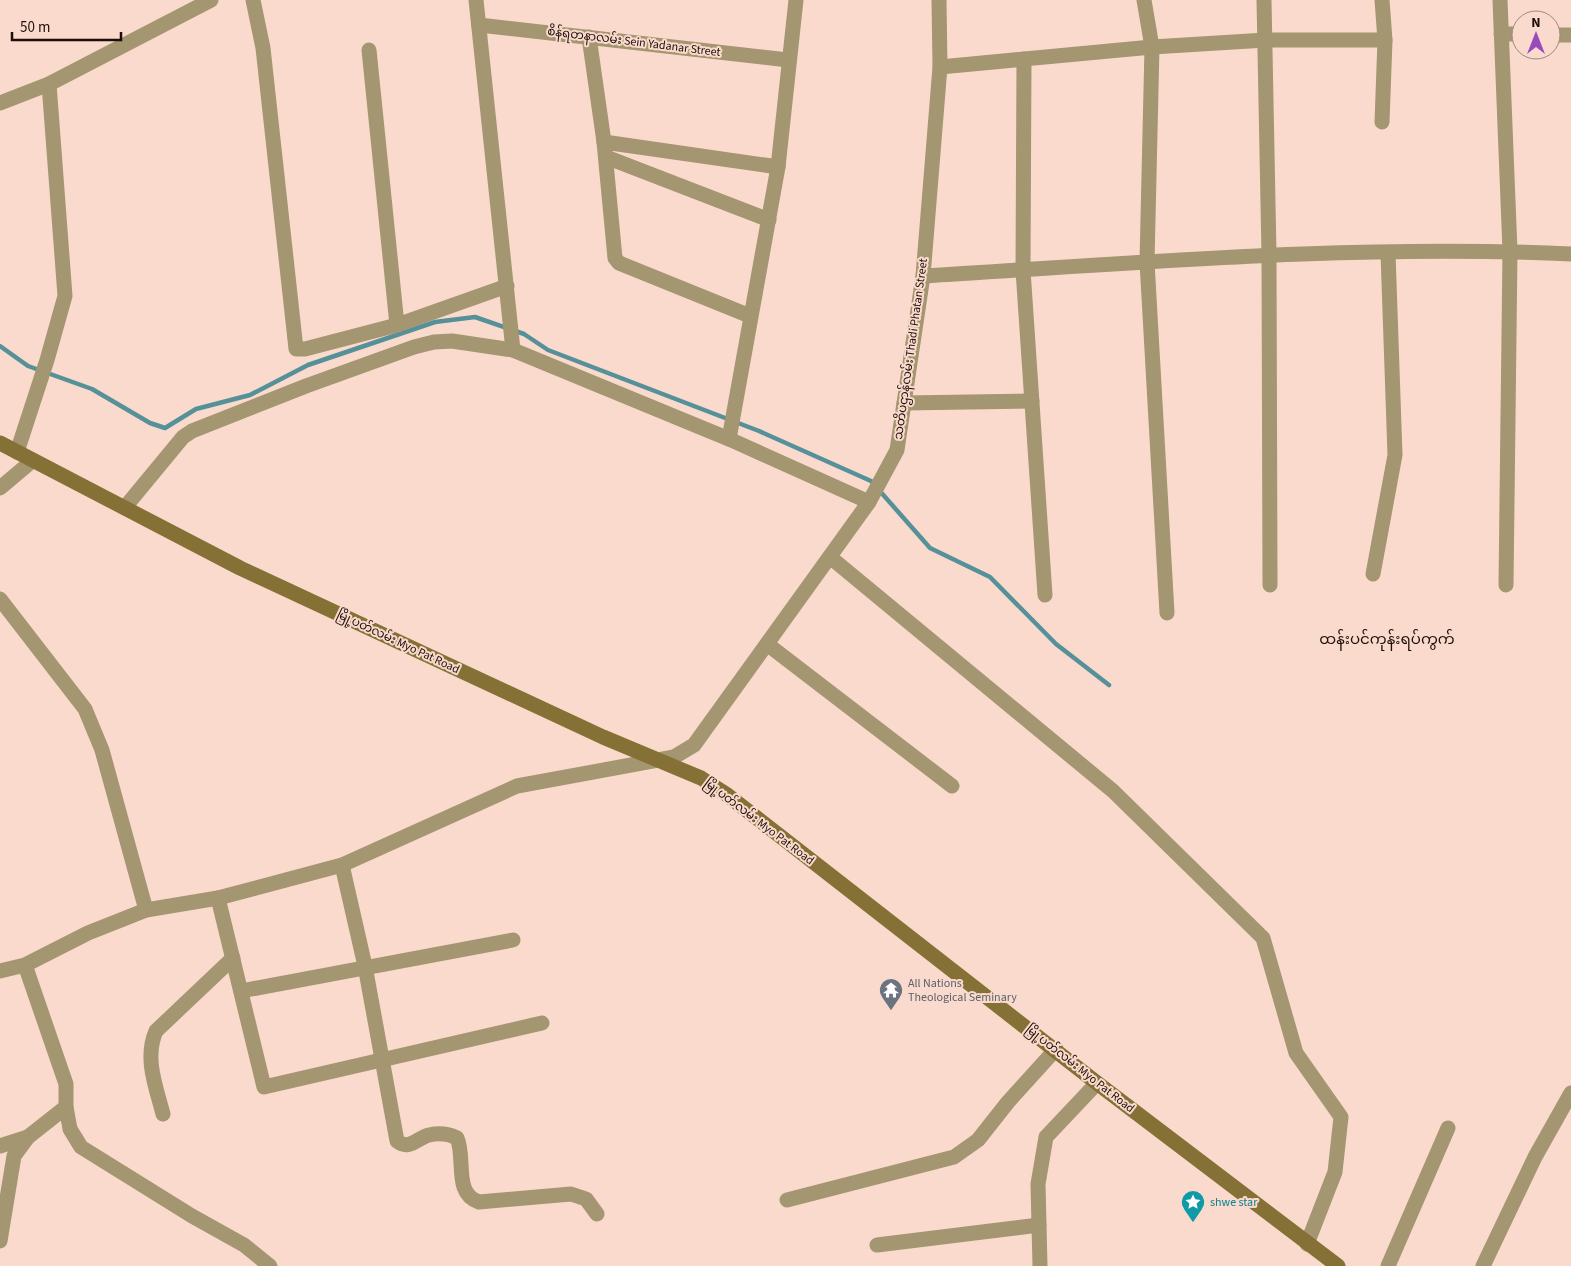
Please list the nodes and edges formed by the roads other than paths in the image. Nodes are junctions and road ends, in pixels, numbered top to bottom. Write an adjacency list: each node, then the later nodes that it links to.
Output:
1 (211, 0): 21 (street)
2 (253, 0): 36 (street)
3 (476, 0): 10 (street)
4 (796, 0): 19 (street)
5 (939, 0): 20 (street, သတိပဌာန်လမ်း Thadi Phatan Street)
6 (1144, 0): 16 (street)
7 (1264, 0): 14 (street)
8 (1382, 0): 15 (street)
9 (1500, 0): 11 (street)
10 (479, 25): 13 (street, စိန်ရတနာလမ်း Sein Yadanar Street); 34 (street)
11 (1501, 34): 12 (street); 27 (street)
12 (1511, 34)
13 (589, 37): 19 (street, စိန်ရတနာလမ်း Sein Yadanar Street); 24 (street)
14 (1266, 40): 15 (street); 16 (street); 29 (street)
15 (1385, 40): 23 (street)
16 (1152, 47): 18 (street); 31 (street)
17 (369, 50): 36 (street)
18 (1024, 59): 20 (street); 32 (street)
19 (788, 60): 25 (street)
20 (940, 67): 33 (street, သတိပဌာန်လမ်း Thadi Phatan Street)
21 (48, 84): 22 (street); 42 (street)
22 (0, 103)
23 (1382, 122)
24 (605, 150): 25 (street); 26 (street); 35 (street)
25 (778, 168): 26 (street)
26 (769, 220): 35 (street)
27 (1510, 252): 28 (street); 30 (street); 49 (street)
28 (1388, 253): 29 (street); 48 (street)
29 (1269, 254): 31 (street); 50 (street)
30 (1571, 254)
31 (1147, 262): 32 (street); 53 (street)
32 (1023, 270): 33 (street); 38 (street)
33 (923, 276): 39 (street, သတိပဌာန်လမ်း Thadi Phatan Street)
34 (506, 286): 36 (street); 37 (street)
35 (750, 316): 40 (street)
36 (397, 324)
37 (513, 350): 40 (street); 46 (street)
38 (1032, 401): 39 (street); 51 (street)
39 (904, 404): 45 (street, သတိပဌာန်လမ်း Thadi Phatan Street)
40 (728, 438): 45 (street)
41 (0, 443): 42 (main road, မြို့ပတ်လမ်း Myo Pat Road)
42 (17, 452): 43 (main road, မြို့ပတ်လမ်း Myo Pat Road)
43 (32, 461): 44 (street); 46 (main road, မြို့ပတ်လမ်း Myo Pat Road)
44 (0, 488)
45 (869, 502): 47 (street, သတိပဌာန်လမ်း Thadi Phatan Street)
46 (126, 506): 55 (main road, မြို့ပတ်လမ်း Myo Pat Road)
47 (830, 557): 54 (street, သတိပဌာန်လမ်း Thadi Phatan Street); 80 (street)
48 (1373, 574)
49 (1506, 584)
50 (1270, 586)
51 (1045, 595)
52 (0, 599): 59 (street)
53 (1167, 613)
54 (767, 644): 55 (street, သတိပဌာန်လမ်း Thadi Phatan Street); 56 (street)
55 (657, 760): 57 (street, သတိပဌာန်လမ်း Thadi Phatan Street); 67 (main road, မြို့ပတ်လမ်း Myo Pat Road)
56 (952, 786)
57 (342, 865): 58 (street, သတိပဌာန်လမ်း Thadi Phatan Street); 63 (street)
58 (218, 898): 59 (street, သတိပဌာန်လမ်း Thadi Phatan Street); 61 (street)
59 (146, 910): 62 (street, သတိပဌာန်လမ်း Thadi Phatan Street)
60 (513, 940): 63 (street)
61 (233, 958): 65 (street); 72 (street)
62 (25, 966): 64 (street, သတိပဌာန်လမ်း Thadi Phatan Street); 71 (street)
63 (365, 966): 65 (street); 68 (street)
64 (0, 971)
65 (241, 991): 68 (street)
66 (542, 1023): 68 (street)
67 (1056, 1049): 69 (main road, မြို့ပတ်လမ်း Myo Pat Road); 76 (street)
68 (383, 1060): 77 (street)
69 (1098, 1083): 78 (street); 80 (main road, မြို့ပတ်လမ်း Myo Pat Road)
70 (1571, 1093): 86 (street)
71 (66, 1107): 74 (street); 82 (street)
72 (163, 1114)
73 (1448, 1128): 85 (street)
74 (28, 1137): 75 (street); 79 (street)
75 (0, 1146)
76 (787, 1200)
77 (597, 1214)
78 (1039, 1225): 81 (street); 83 (street)
79 (0, 1241)
80 (1307, 1244): 84 (main road, မြို့ပတ်လမ်း Myo Pat Road)
81 (877, 1245)
82 (270, 1266)
83 (1040, 1266)
84 (1338, 1266)
85 (1388, 1266)
86 (1483, 1266)

